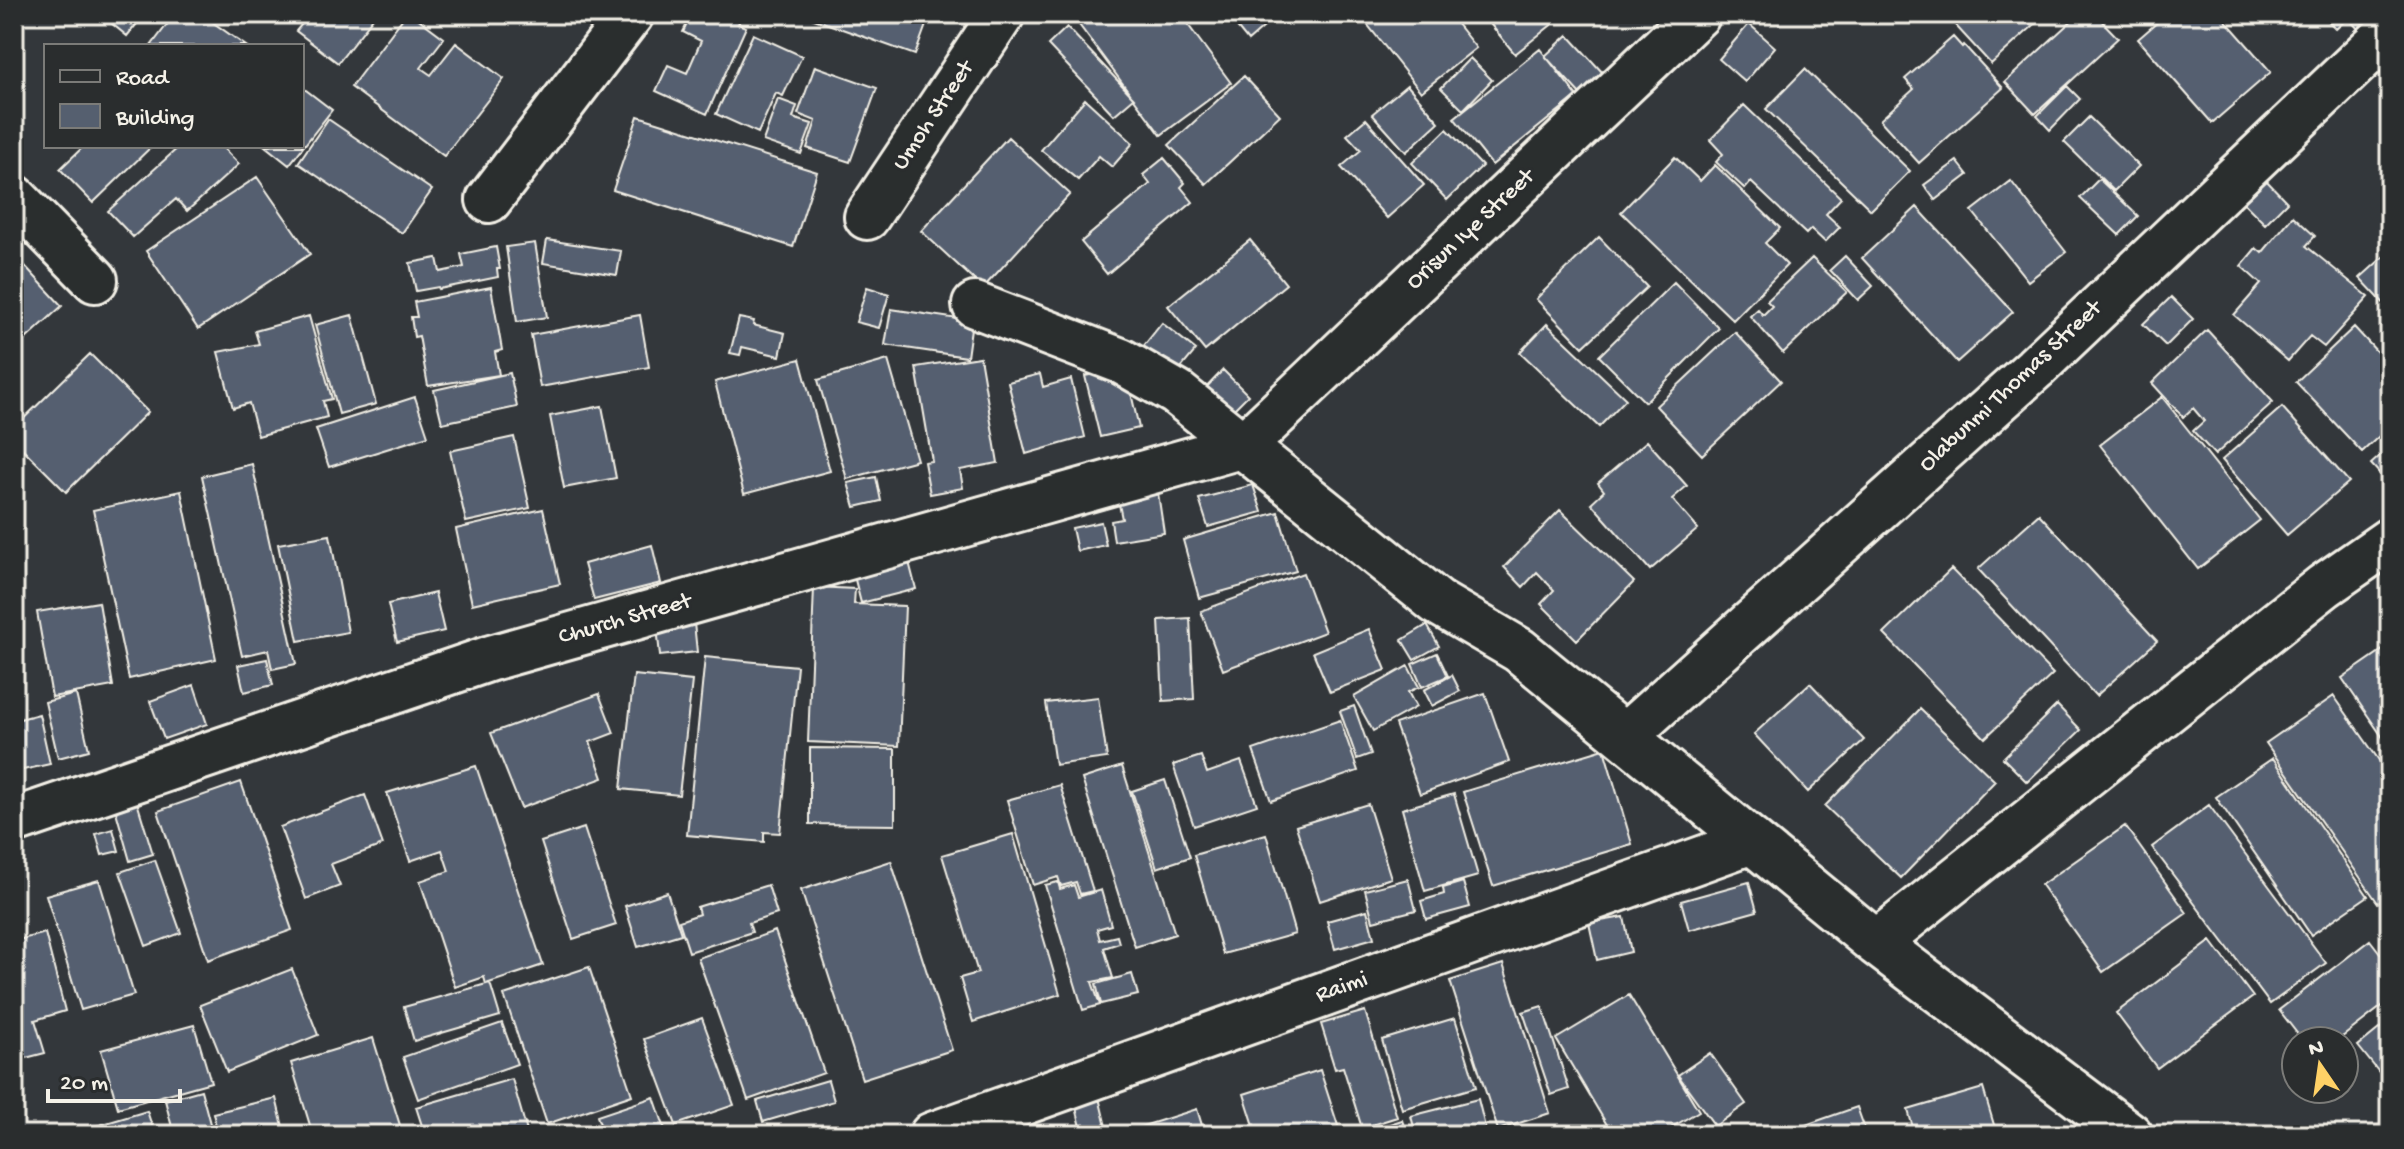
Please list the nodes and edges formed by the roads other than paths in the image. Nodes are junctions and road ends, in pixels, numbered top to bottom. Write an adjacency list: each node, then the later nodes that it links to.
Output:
1 (631, 14): 6 (street)
2 (1002, 14): 7 (street, Umoh Street)
3 (1698, 14): 10 (street, Orisun Iye Street)
4 (2390, 31): 12 (street, Olabunmi Thomas Street)
5 (14, 197): 8 (street)
6 (489, 200)
7 (867, 217)
8 (95, 280)
9 (975, 305): 10 (street)
10 (1244, 445): 12 (street); 13 (street, Church Street)
11 (2390, 540): 15 (street)
12 (1625, 736): 14 (street)
13 (14, 821)
14 (1752, 841): 15 (street); 16 (street, Raimi)
15 (1876, 943): 17 (street)
16 (932, 1135)
17 (2130, 1135)

